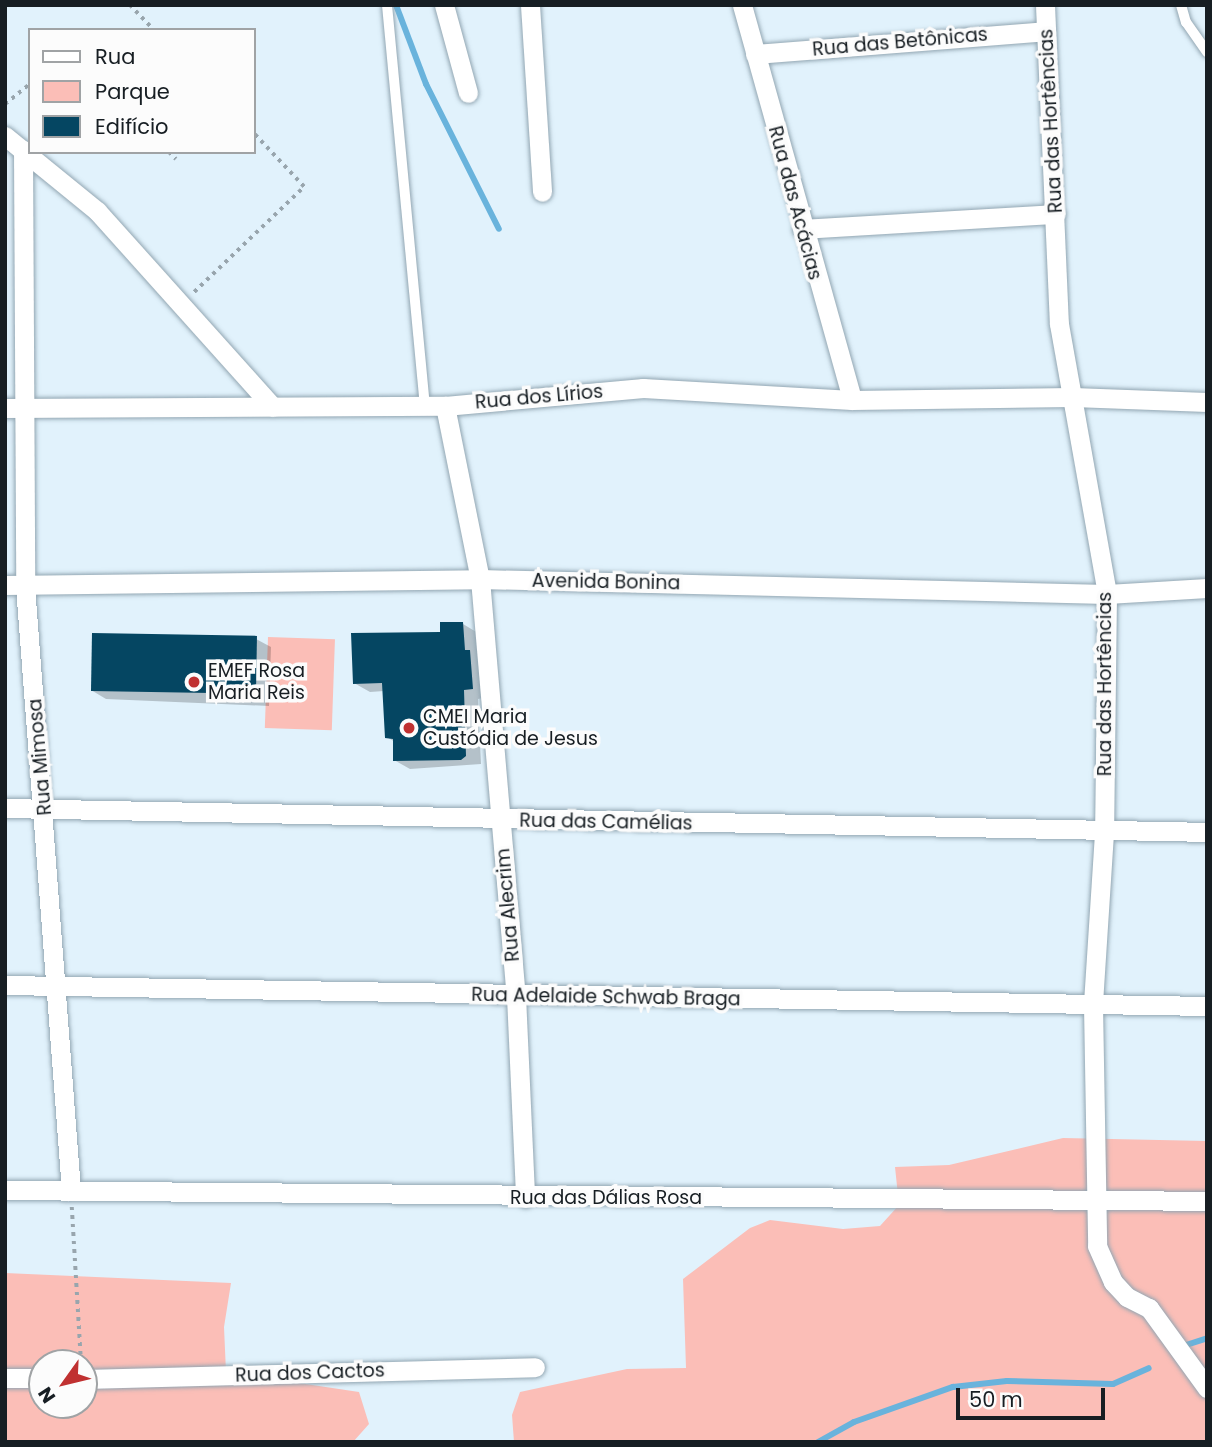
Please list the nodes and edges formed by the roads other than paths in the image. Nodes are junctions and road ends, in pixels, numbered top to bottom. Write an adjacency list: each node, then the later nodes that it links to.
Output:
1 (387, 5): 19 (lane)
2 (444, 5): 10 (street)
3 (530, 5): 13 (street)
4 (742, 5): 9 (street, Rua das Acácias)
5 (1045, 5): 7 (street, Rua das Hortências)
6 (1181, 5): 8 (lane)
7 (1045, 31): 9 (street, Rua das Betônicas); 14 (street, Rua das Hortências)
8 (1207, 52)
9 (755, 54): 15 (street, Rua das Acácias)
10 (468, 93)
11 (5, 136): 12 (street)
12 (23, 150): 21 (street); 22 (street, Rua Mimosa)
13 (542, 192)
14 (1056, 214): 15 (street); 16 (street, Rua das Hortências)
15 (802, 229): 17 (street, Rua das Acácias)
16 (1073, 397): 17 (street, Rua dos Lírios); 18 (street, Rua dos Lírios); 26 (street, Rua das Hortências)
17 (852, 400): 20 (street, Rua dos Lírios)
18 (1207, 402)
19 (425, 405): 20 (street, Rua dos Lírios); 21 (street, Rua dos Lírios)
20 (445, 406): 23 (street, Rua Alecrim)
21 (273, 407): 22 (street, Rua dos Lírios)
22 (15, 409): 24 (street, Rua Mimosa)
23 (480, 579): 24 (street, Avenida Bonina); 26 (street, Avenida Bonina); 29 (street, Rua Alecrim)
24 (15, 585): 28 (street, Rua Mimosa)
25 (1207, 588): 26 (street, Avenida Bonina)
26 (1107, 594): 31 (street, Rua das Hortências)
27 (5, 808): 28 (street, Rua das Camélias)
28 (45, 808): 29 (street, Rua das Camélias); 33 (street, Rua Mimosa)
29 (500, 820): 31 (street, Rua das Camélias); 34 (street, Rua Alecrim)
30 (1207, 832): 31 (street, Rua das Camélias)
31 (1104, 833): 35 (street, Rua das Hortências)
32 (5, 985): 33 (street, Rua Adelaide Schwab Braga)
33 (55, 986): 34 (street, Rua Adelaide Schwab Braga); 38 (street, Rua Mimosa)
34 (516, 996): 35 (street, Rua Adelaide Schwab Braga); 39 (street, Rua Alecrim)
35 (1093, 1005): 36 (street, Rua Adelaide Schwab Braga); 40 (street, Rua das Hortências)
36 (1207, 1006)
37 (5, 1190): 38 (street, Rua das Dálias Rosa)
38 (71, 1191): 39 (street, Rua das Dálias Rosa)
39 (525, 1198): 40 (street, Rua das Dálias Rosa)
40 (1095, 1199): 41 (street, Rua das Dálias Rosa); 46 (street, Rua das Hortências)
41 (1207, 1201)
42 (536, 1367): 45 (street, Rua dos Cactos)
43 (5, 1378): 44 (street)
44 (28, 1378)
45 (98, 1379)
46 (1207, 1388)

